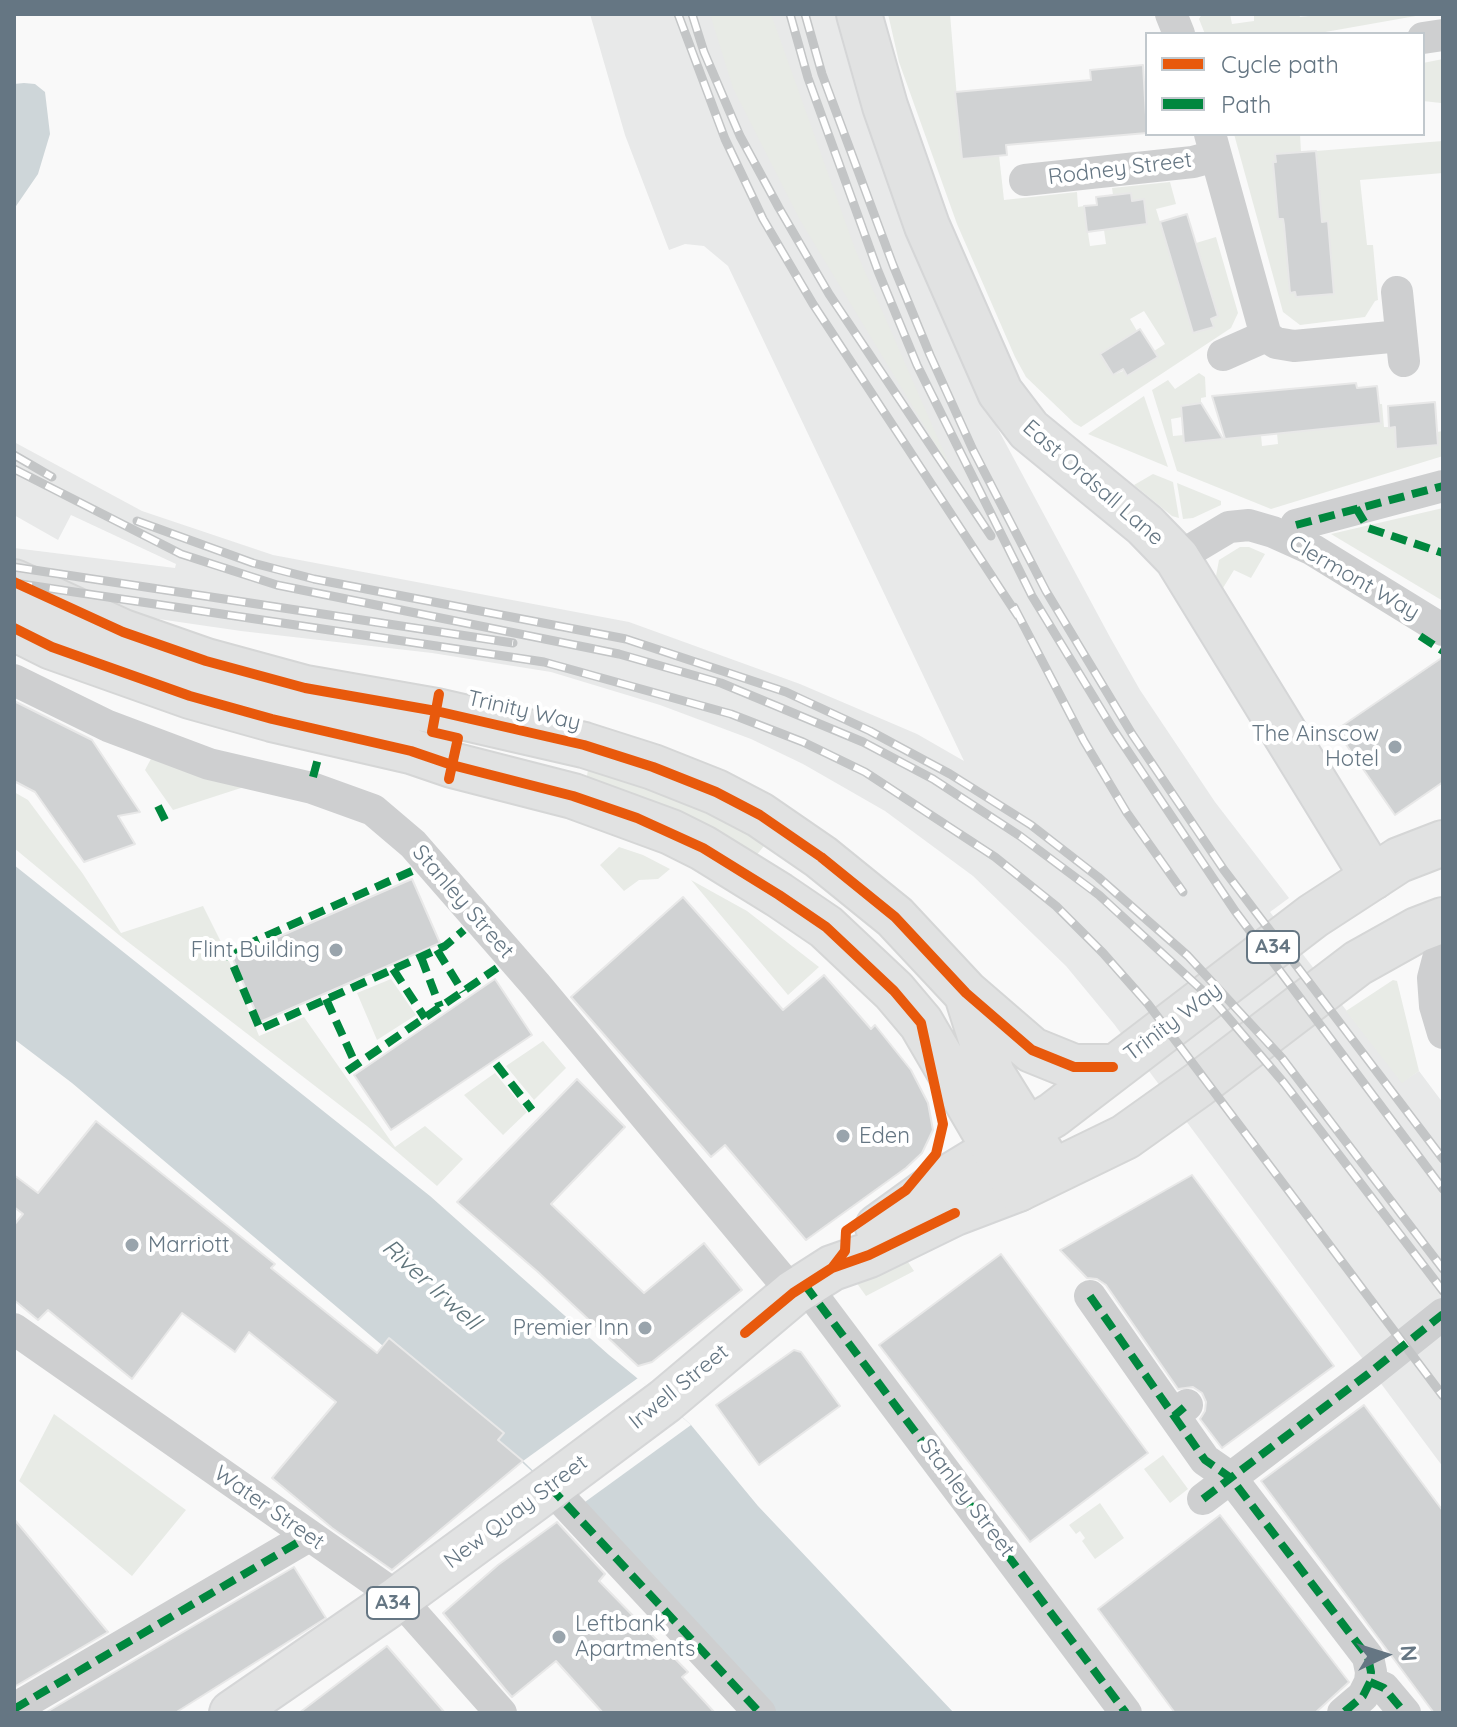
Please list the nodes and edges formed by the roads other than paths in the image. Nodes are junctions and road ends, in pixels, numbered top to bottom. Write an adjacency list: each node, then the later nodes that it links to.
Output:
1 (859, 14): 9 (main road, East Ordsall Lane)
2 (1212, 145): 3 (street, Rodney Street); 5 (street, Rodney Street)
3 (1025, 180)
4 (1397, 292): 5 (street)
5 (1266, 336): 6 (street)
6 (1223, 355)
7 (1443, 486): 8 (street)
8 (1296, 525)
9 (1177, 558): 12 (street, Clermont Way); 15 (main road, East Ordsall Lane)
10 (14, 582): 18 (main road, Trinity Way)
11 (14, 628): 21 (main road, Trinity Way)
12 (1435, 639)
13 (14, 680): 23 (street, Stanley Street)
14 (1443, 843): 15 (main road, Trinity Way / A34)
15 (1373, 877): 20 (main road, Trinity Way / A34)
16 (1443, 920): 22 (main road, A34)
17 (1443, 940): 19 (street)
18 (966, 993): 20 (main road); 21 (main road, Trinity Way)
19 (1443, 1033)
20 (1113, 1067): 21 (main road, Trinity Way / A34)
21 (1012, 1140): 22 (main road, Trinity Way); 23 (main road, Irwell Street / A34)
22 (1036, 1181): 23 (main road, Irwell Street / A34)
23 (810, 1282): 27 (main road, Irwell Street / A34); 35 (street, Stanley Street)
24 (1090, 1296): 28 (street)
25 (1443, 1314): 28 (street)
26 (14, 1329): 31 (street, Water Street)
27 (602, 1448): 29 (main road, New Quay Street / A34)
28 (1231, 1478): 30 (street); 33 (street)
29 (550, 1487): 32 (main road, New Quay Street / A34); 38 (street)
30 (1203, 1499)
31 (309, 1536): 32 (street, Water Street); 34 (street)
32 (399, 1598): 36 (main road, New Quay Street / A34); 37 (street, Water Street)
33 (1370, 1682): 39 (street); 40 (street)
34 (14, 1709)
35 (1122, 1711)
36 (232, 1713)
37 (501, 1713)
38 (760, 1713)
39 (1343, 1713)
40 (1405, 1713)

